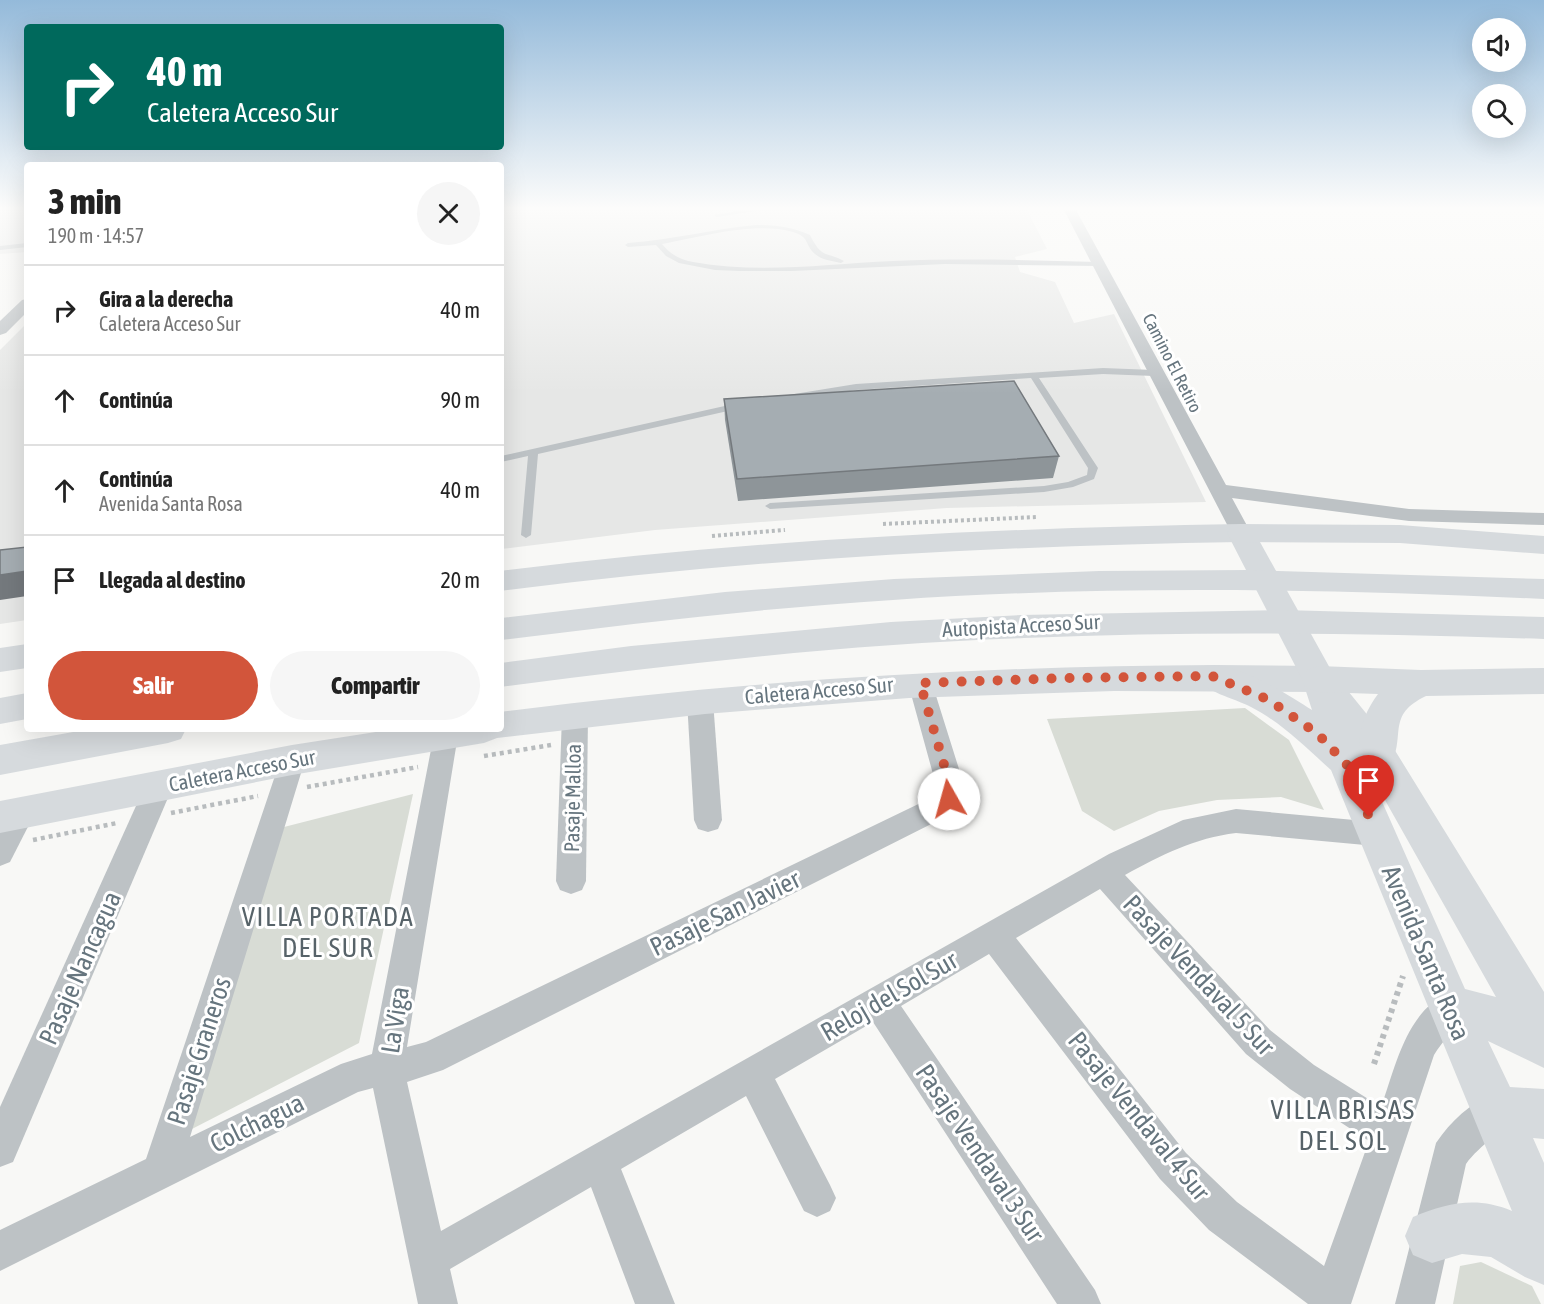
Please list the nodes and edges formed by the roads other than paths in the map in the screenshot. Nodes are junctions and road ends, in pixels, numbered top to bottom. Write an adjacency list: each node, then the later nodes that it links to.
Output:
1 (1102, 271): 4 (street, Camino El Retiro)
2 (24, 306): 3 (street)
3 (0, 330)
4 (1154, 373): 5 (lane); 10 (street, Camino El Retiro)
5 (1034, 376): 6 (lane); 11 (lane)
6 (777, 399)
7 (743, 405): 8 (lane)
8 (533, 452): 9 (lane); 14 (lane)
9 (504, 458)
10 (1216, 490): 12 (street); 13 (street, Camino El Retiro)
11 (770, 506)
12 (1544, 519)
13 (1241, 533): 15 (main road); 16 (main road); 24 (main road, Avenida Santa Rosa)
14 (526, 535)
15 (1544, 545)
16 (504, 580)
17 (1544, 589): 19 (main road, Autopista Acceso Sur)
18 (1544, 628): 22 (main road, Autopista Acceso Sur)
19 (504, 630)
20 (24, 656): 21 (main road)
21 (0, 660)
22 (504, 675)
23 (1212, 676): 24 (main road, Caletera Acceso Sur); 26 (main road, Caletera Acceso Sur); 37 (main road)
24 (1319, 679): 27 (main road, Caletera Acceso Sur); 37 (main road, Avenida Santa Rosa)
25 (1544, 681): 27 (main road, Caletera Acceso Sur)
26 (920, 683): 28 (main road, Caletera Acceso Sur); 50 (street, Pasaje San Javier)
27 (1421, 683): 37 (main road)
28 (700, 701): 32 (main road, Caletera Acceso Sur); 40 (street)
29 (24, 707): 30 (main road)
30 (0, 711)
31 (504, 726): 32 (main road, Caletera Acceso Sur)
32 (574, 728): 44 (street, Pasaje Malloa)
33 (152, 732): 36 (main road)
34 (478, 732): 35 (main road, Caletera Acceso Sur)
35 (442, 749): 38 (main road, Caletera Acceso Sur); 50 (street, La Viga)
36 (0, 760)
37 (1363, 760): 42 (main road, Avenida Santa Rosa); 48 (main road, Avenida Santa Rosa)
38 (288, 776): 39 (main road, Caletera Acceso Sur); 57 (street, Pasaje Graneros)
39 (153, 802): 41 (main road, Caletera Acceso Sur); 55 (street, Pasaje Nancagua)
40 (708, 820)
41 (6, 833)
42 (1376, 834): 43 (street, Reloj del Sol Sur); 47 (main road, Avenida Santa Rosa)
43 (1103, 872): 45 (street, Reloj del Sol Sur); 54 (street, Pasaje Vendaval 5 Sur)
44 (571, 881)
45 (994, 935): 46 (street, Reloj del Sol Sur); 64 (street, Pasaje Vendaval 4 Sur)
46 (879, 1002): 51 (street, Reloj del Sol Sur); 67 (street, Pasaje Vendaval 3 Sur)
47 (1450, 1010): 49 (main road); 52 (main road, Avenida Santa Rosa); 54 (street)
48 (1544, 1035)
49 (1544, 1045)
50 (387, 1067): 57 (street, Colchagua); 63 (street, La Viga)
51 (754, 1074): 56 (street, Reloj del Sol Sur); 58 (street)
52 (1495, 1111): 53 (main road); 59 (main road, Avenida Santa Rosa); 60 (street)
53 (1544, 1114)
54 (1390, 1133): 64 (street)
55 (0, 1149)
56 (600, 1162): 63 (street, Reloj del Sol Sur); 66 (street)
57 (161, 1171): 61 (street, Colchagua)
58 (817, 1198)
59 (1544, 1223)
60 (1432, 1236): 62 (main road); 68 (street)
61 (0, 1251)
62 (1544, 1258)
63 (428, 1260): 65 (street, La Viga)
64 (1332, 1301)
65 (438, 1304)
66 (656, 1304)
67 (1081, 1304)
68 (1415, 1304)

